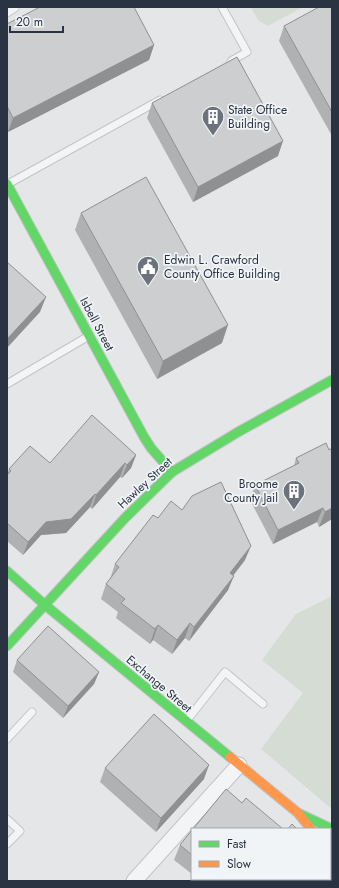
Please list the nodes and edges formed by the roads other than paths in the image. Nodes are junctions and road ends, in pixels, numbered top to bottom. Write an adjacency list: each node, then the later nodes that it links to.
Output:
1 (222, 7): 4 (lane)
2 (15, 8): 3 (lane)
3 (7, 12)
4 (226, 64)
5 (164, 98): 6 (lane)
6 (7, 184): 7 (street, Isbell Street)
7 (89, 335): 9 (lane); 10 (street, Isbell Street)
8 (332, 380): 10 (street, Hawley Street)
9 (7, 384)
10 (172, 472): 12 (street, Hawley Street)
11 (7, 571): 12 (street, Exchange Street)
12 (45, 605): 13 (street, Hawley Street); 16 (street, Exchange Street)
13 (7, 646)
14 (263, 704): 16 (lane)
15 (32, 712): 17 (lane)
16 (186, 722): 18 (street, Exchange Street)
17 (7, 739)
18 (239, 765): 19 (street, Exchange Street); 24 (street)
19 (298, 813): 21 (street, Exchange Street); 22 (street, Exchange Street)
20 (7, 819): 23 (lane)
21 (310, 828)
22 (330, 828)
23 (7, 844)
24 (134, 881)

